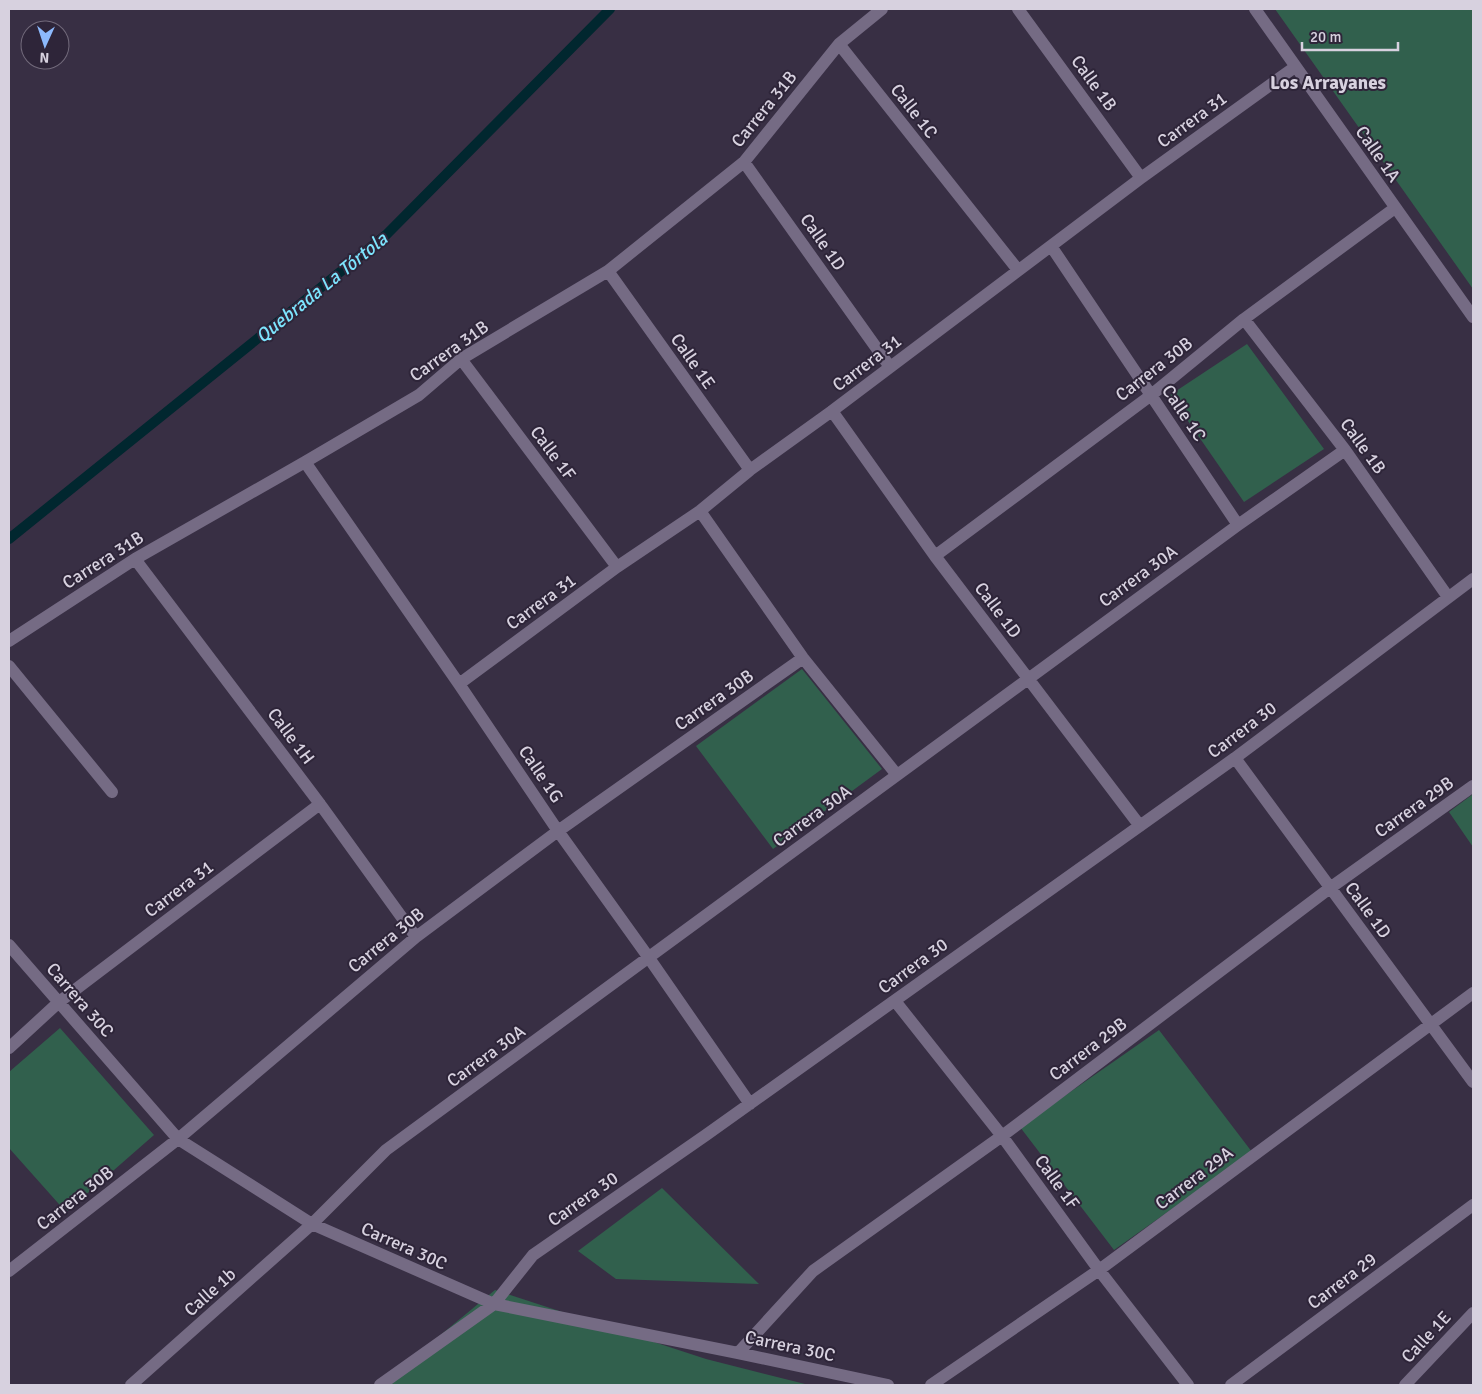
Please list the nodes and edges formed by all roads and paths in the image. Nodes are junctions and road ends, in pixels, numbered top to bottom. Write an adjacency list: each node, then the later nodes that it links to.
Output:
1 (882, 9): 4 (street, Carrera 31B)
2 (1018, 9): 7 (street, Calle 1B)
3 (1255, 9): 5 (street, Calle 1A)
4 (839, 44): 6 (street, Carrera 31B); 10 (street, Calle 1C)
5 (1295, 67): 7 (street, Carrera 31); 8 (street, Calle 1A)
6 (744, 162): 11 (street, Carrera 31B); 15 (street, Calle 1D)
7 (1141, 178): 9 (street, Carrera 31)
8 (1394, 208): 12 (street, Calle 1A); 13 (street, Carrera 30B)
9 (1051, 246): 10 (street, Carrera 31); 16 (street, Calle 1C)
10 (1018, 270): 15 (street, Carrera 31)
11 (608, 271): 14 (street, Carrera 31B); 20 (street, Calle 1E)
12 (1473, 317)
13 (1244, 319): 16 (street, Carrera 30B); 18 (street, Calle 1B)
14 (461, 360): 19 (street, Carrera 31B); 25 (street, Calle 1F)
15 (890, 367): 17 (street, Carrera 31)
16 (1150, 396): 22 (street, Calle 1C); 23 (street, Carrera 30B)
17 (832, 411): 20 (street, Carrera 31); 23 (street, Calle 1D)
18 (1345, 450): 22 (street, Carrera 30A); 27 (street, Calle 1B)
19 (305, 462): 24 (street, Carrera 31B); 32 (street, Calle 1G)
20 (750, 470): 21 (street, Carrera 31)
21 (700, 511): 25 (street, Carrera 31); 29 (street)
22 (1238, 525): 31 (street, Carrera 30A)
23 (935, 556): 31 (street, Calle 1D)
24 (135, 559): 28 (street, Carrera 31B); 37 (street, Calle 1H)
25 (618, 568): 32 (street, Carrera 31)
26 (1473, 579): 27 (street, Carrera 30)
27 (1448, 597): 33 (street, Carrera 30)
28 (9, 640)
29 (803, 658): 34 (street); 39 (street, Carrera 30B)
30 (9, 666): 36 (street)
31 (1028, 678): 34 (street, Carrera 30A); 38 (street, Calle 1D)
32 (459, 684): 39 (street, Calle 1G)
33 (1235, 758): 38 (street, Carrera 30); 40 (street, Calle 1D)
34 (897, 776): 43 (street, Carrera 30A)
35 (1473, 786): 40 (street, Carrera 29B)
36 (112, 792)
37 (320, 804): 41 (street, Calle 1H); 46 (street, Carrera 31)
38 (1140, 826): 45 (street, Carrera 30)
39 (558, 831): 41 (street, Carrera 30B); 43 (street, Calle 1G)
40 (1330, 888): 47 (street, Calle 1D); 51 (street, Carrera 29B)
41 (416, 937): 52 (street, Carrera 30B)
42 (9, 945): 46 (street, Carrera 30C)
43 (649, 958): 50 (street, Calle 1G); 54 (street, Carrera 30A)
44 (1473, 993): 47 (street, Carrera 29A)
45 (895, 1001): 50 (street, Carrera 30); 51 (street, Calle 1F)
46 (59, 1002): 48 (street); 52 (street, Carrera 30C)
47 (1430, 1025): 49 (street, Calle 1D); 55 (street, Carrera 29A)
48 (9, 1048)
49 (1473, 1082)
50 (750, 1104): 57 (street, Carrera 30)
51 (1002, 1136): 55 (street, Calle 1F); 59 (street, Carrera 29B)
52 (178, 1139): 54 (street, Carrera 30C); 56 (street, Carrera 30B)
53 (1473, 1205): 65 (street, Carrera 29)
54 (312, 1224): 57 (street, Carrera 30C); 60 (street, Calle 1b)
55 (1099, 1270): 63 (street, Carrera 29A); 64 (street, Calle 1F)
56 (9, 1271)
57 (494, 1304): 59 (street, Carrera 30C); 61 (street, Carrera 30)
58 (1473, 1313): 66 (street, Calle 1E)
59 (738, 1353): 62 (street, Carrera 30C)
60 (131, 1385)
61 (380, 1385)
62 (888, 1385)
63 (931, 1385)
64 (1188, 1385)
65 (1231, 1385)
66 (1405, 1385)

